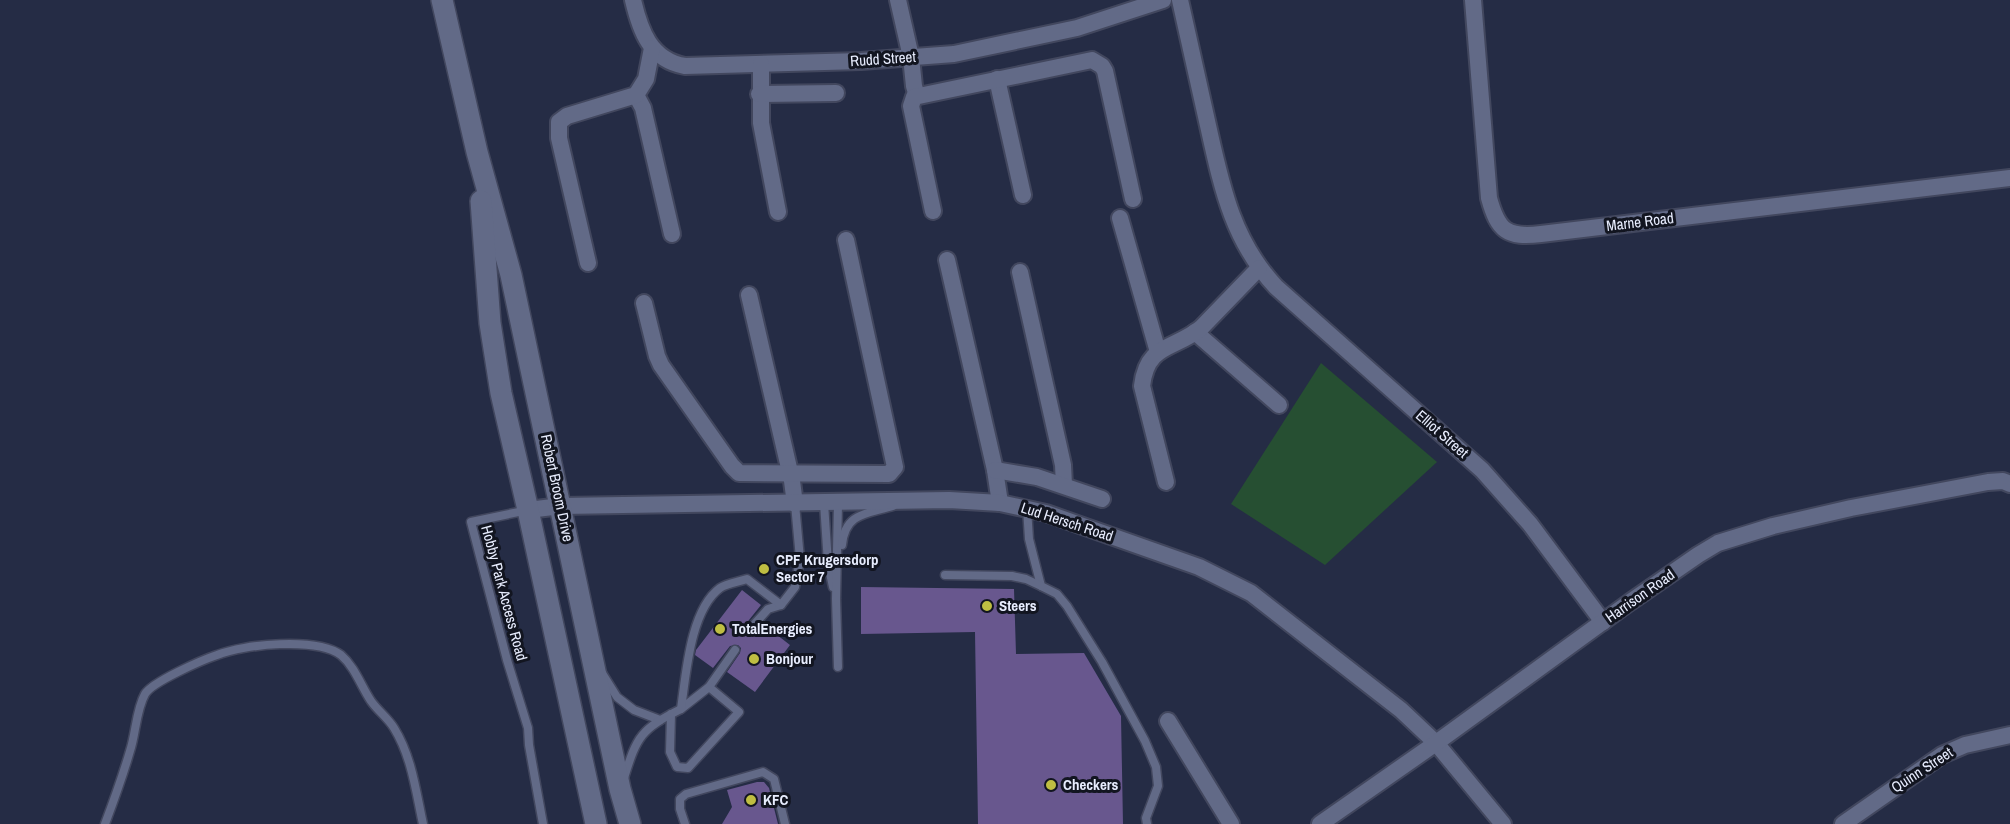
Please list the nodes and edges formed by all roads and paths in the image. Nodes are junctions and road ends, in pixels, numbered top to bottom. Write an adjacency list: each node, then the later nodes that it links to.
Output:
1 (442, 0): 15 (street, Robert Broom Drive)
2 (633, 0): 7 (street)
3 (898, 0): 8 (street)
4 (1164, 0): 8 (street, Rudd Street)
5 (1180, 0): 26 (street, Elliot Street)
6 (1473, 0): 16 (street, Marne Road)
7 (652, 48): 9 (street, Rudd Street); 13 (street)
8 (911, 57): 9 (street, Rudd Street); 14 (street)
9 (760, 64): 12 (street)
10 (997, 79): 14 (street); 17 (street); 18 (street)
11 (836, 93): 12 (street)
12 (759, 94): 20 (street)
13 (636, 95): 22 (street); 25 (street)
14 (917, 96): 19 (street)
15 (477, 152): 43 (street, Robert Broom Drive); 45 (street, Robert Broom Drive)
16 (2010, 178)
17 (1023, 195)
18 (1133, 199)
19 (933, 211)
20 (778, 212)
21 (1120, 218): 31 (street)
22 (672, 234)
23 (846, 240): 34 (street)
24 (947, 260): 33 (street)
25 (588, 263)
26 (1258, 268): 30 (street); 50 (street, Elliot Street)
27 (1020, 272): 37 (street)
28 (749, 295): 34 (street)
29 (644, 303): 34 (street)
30 (1196, 332): 31 (street); 32 (street)
31 (1158, 352): 35 (street)
32 (1278, 405)
33 (995, 470): 37 (street); 41 (street)
34 (791, 474): 42 (street)
35 (1166, 482)
36 (2010, 484): 50 (street, Harrison Road)
37 (1064, 485): 38 (street)
38 (1102, 499)
39 (910, 502): 40 (street, Lud Hersch Road); 41 (street, Lud Hersch Road); 48 (lane)
40 (831, 503): 42 (street, Lud Hersch Road); 48 (lane); 48 (lane)
41 (1000, 503): 44 (street, Lud Hersch Road)
42 (795, 504): 43 (street, Lud Hersch Road); 49 (lane)
43 (561, 506): 45 (street, Lud Hersch Road); 53 (street, Robert Broom Drive)
44 (1027, 507): 47 (lane); 61 (street, Lud Hersch Road)
45 (528, 510): 65 (lane, Hobby Park Access Road); 66 (street, Robert Broom Drive)
46 (945, 575): 47 (lane)
47 (1041, 586): 70 (lane)
48 (836, 599): 54 (lane)
49 (781, 605): 51 (lane); 56 (lane)
50 (1603, 622): 61 (street, Harrison Road)
51 (750, 629)
52 (735, 650): 55 (lane)
53 (593, 663): 58 (lane); 62 (street, Robert Broom Drive)
54 (838, 667)
55 (709, 687): 56 (lane); 57 (lane)
56 (681, 710): 57 (lane)
57 (671, 714): 58 (lane)
58 (660, 720): 62 (lane)
59 (1168, 721): 71 (street)
60 (2010, 735): 74 (street, Quinn Street)
61 (1436, 743): 72 (street, Harrison Road); 73 (street, Lud Hersch Road)
62 (621, 789): 67 (street, Robert Broom Drive)
63 (105, 824): 64 (lane)
64 (423, 824)
65 (543, 824)
66 (596, 824)
67 (630, 824)
68 (685, 824): 69 (lane)
69 (785, 824)
70 (1147, 824)
71 (1230, 824)
72 (1320, 824)
73 (1503, 824)
74 (1843, 824)

